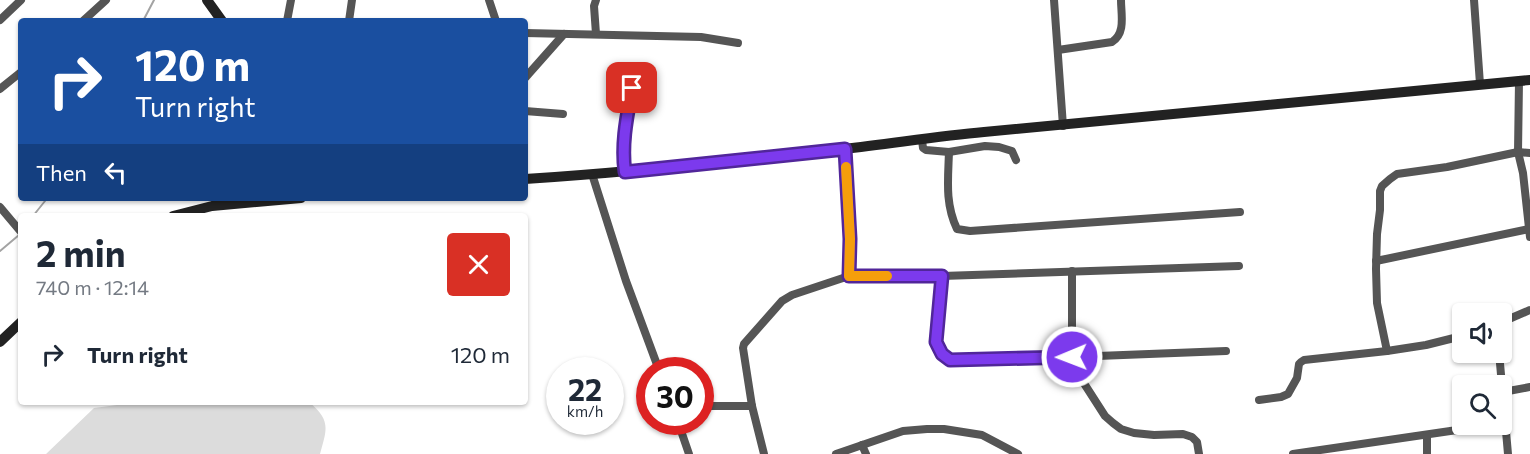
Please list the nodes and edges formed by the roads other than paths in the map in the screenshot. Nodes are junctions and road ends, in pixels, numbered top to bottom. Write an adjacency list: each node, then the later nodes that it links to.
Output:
1 (21, 0): 16 (street)
2 (106, 0): 11 (street)
3 (291, 0): 13 (street)
4 (352, 0): 14 (street)
5 (489, 0): 15 (street)
6 (596, 0): 19 (street)
7 (1054, 0): 21 (street)
8 (1121, 0): 21 (street)
9 (1474, 0): 25 (street)
10 (209, 1): 12 (street)
11 (86, 18)
12 (220, 18)
13 (288, 18)
14 (349, 18)
15 (495, 18)
16 (0, 20)
17 (528, 33): 18 (street)
18 (564, 34): 19 (street); 23 (street)
19 (596, 34): 20 (street)
20 (738, 43)
21 (1058, 50): 30 (street)
22 (18, 74): 27 (street)
23 (528, 75)
24 (1525, 80): 25 (street); 36 (street)
25 (1480, 84): 30 (street)
26 (632, 88): 39 (street)
27 (0, 89)
28 (528, 111): 29 (street)
29 (563, 114)
30 (1063, 126): 31 (street)
31 (982, 132): 32 (street); 33 (street)
32 (922, 140): 34 (street); 35 (street)
33 (985, 146): 35 (street); 38 (street)
34 (845, 149): 39 (street); 51 (street)
35 (949, 152): 44 (street)
36 (1518, 152): 37 (street); 47 (street); 48 (street)
37 (1530, 153)
38 (1016, 160)
39 (625, 172): 40 (street)
40 (592, 174): 41 (street); 60 (street)
41 (528, 179)
42 (259, 201): 45 (street)
43 (0, 207): 46 (street)
44 (1240, 212)
45 (185, 213)
46 (18, 228)
47 (1529, 233): 48 (street)
48 (1376, 261): 59 (street)
49 (1239, 266): 50 (street)
50 (1072, 272): 52 (street); 61 (street)
51 (849, 276): 52 (street); 66 (street)
52 (942, 276): 61 (street)
53 (1530, 310): 54 (street)
54 (1512, 318)
55 (18, 325): 57 (street)
56 (1452, 338): 59 (street)
57 (0, 342)
58 (1226, 351): 61 (street)
59 (1388, 351): 64 (street)
60 (654, 357)
61 (1072, 357): 77 (street)
62 (1530, 387): 63 (street)
63 (1512, 390)
64 (1259, 400)
65 (714, 406): 66 (street)
66 (752, 406): 73 (street)
67 (1452, 431): 69 (street)
68 (682, 435): 72 (street)
69 (1427, 435): 78 (street); 79 (street)
70 (1507, 435): 80 (street)
71 (862, 445): 74 (street); 75 (street); 76 (street)
72 (689, 454)
73 (764, 454)
74 (836, 454)
75 (866, 454)
76 (1018, 454)
77 (1199, 454)
78 (1293, 454)
79 (1427, 454)
80 (1508, 454)

